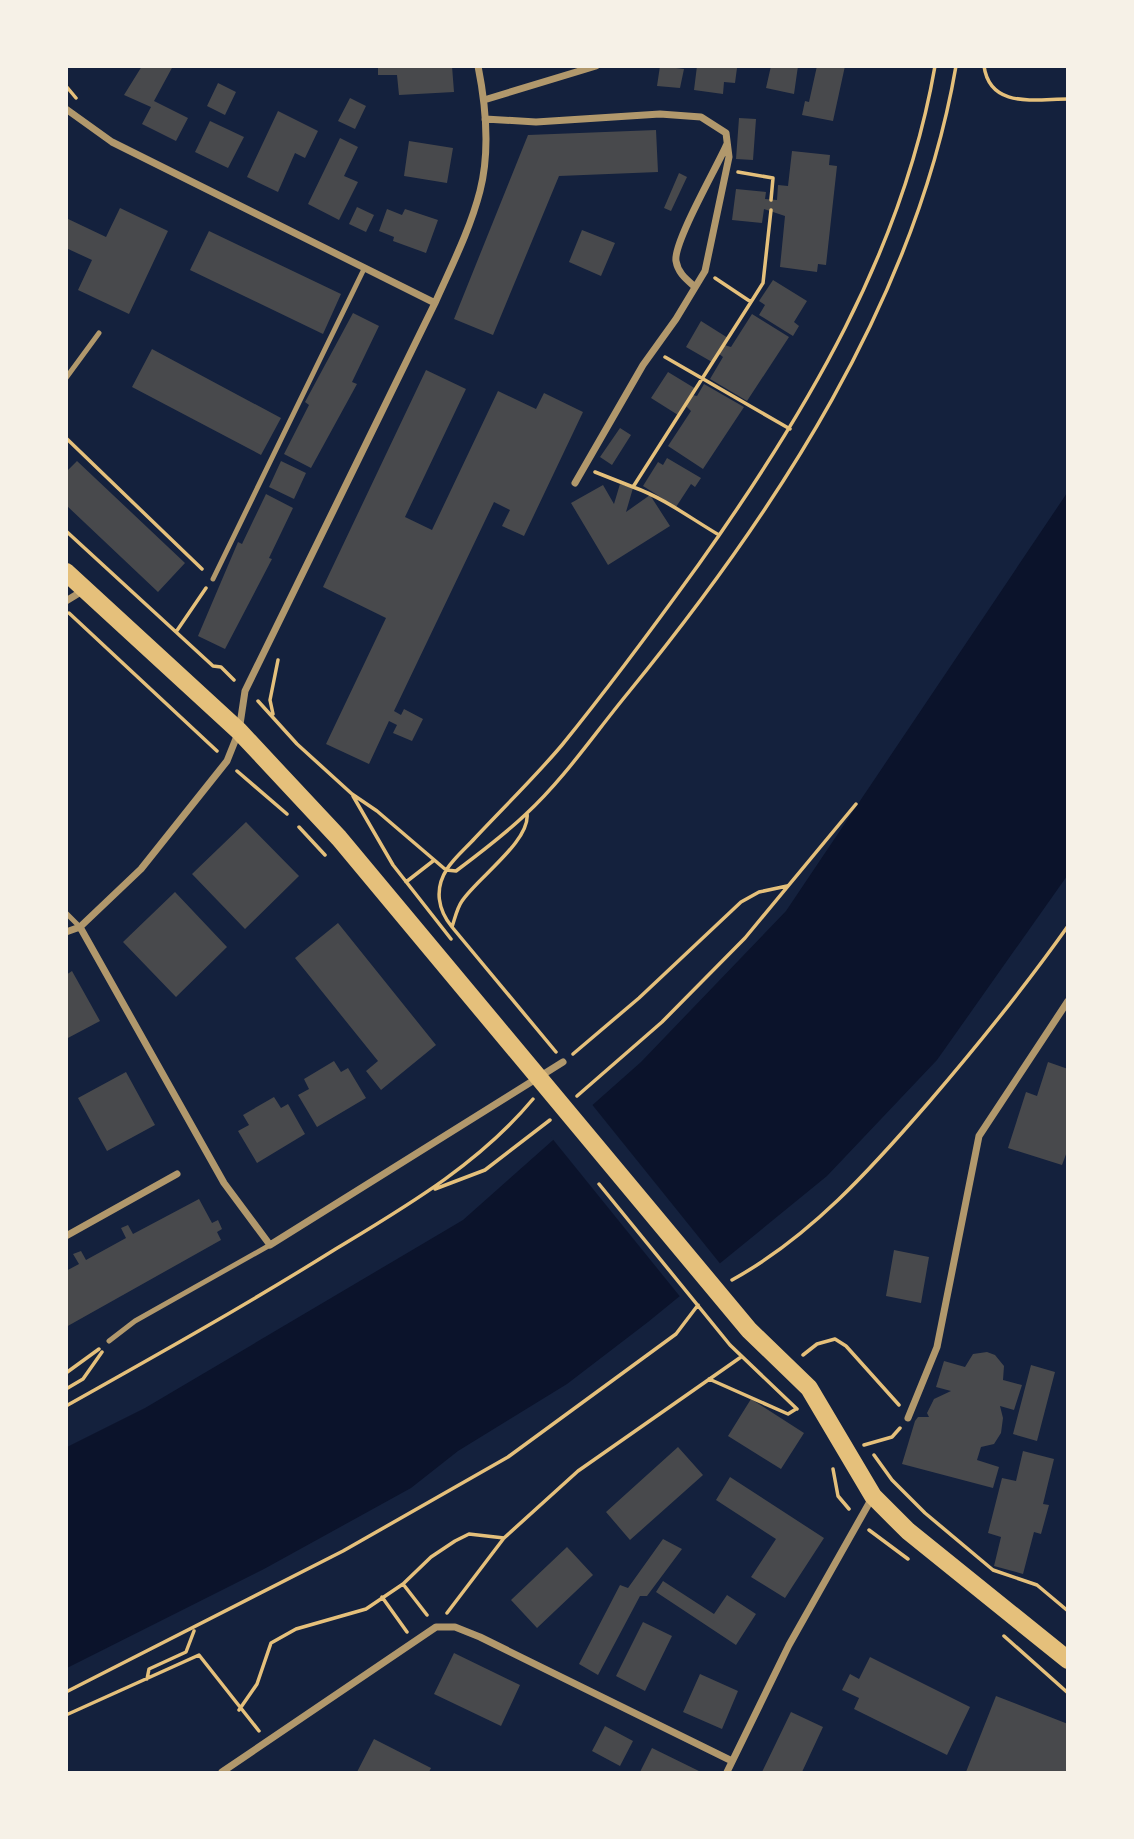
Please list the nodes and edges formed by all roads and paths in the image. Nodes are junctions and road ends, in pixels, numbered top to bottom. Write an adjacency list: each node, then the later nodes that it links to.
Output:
1 (478, 66): 7 (street)
2 (596, 66): 7 (street)
3 (935, 66): 23 (path)
4 (956, 66): 45 (path)
5 (984, 66): 6 (path)
6 (1068, 99)
7 (485, 100): 9 (street)
8 (66, 109): 14 (street)
9 (485, 119): 10 (street); 18 (street)
10 (727, 144): 11 (street); 16 (street)
11 (726, 169): 12 (path); 15 (street)
12 (771, 200)
13 (771, 210): 17 (path)
14 (364, 269): 18 (street); 31 (lane)
15 (705, 271): 16 (street); 17 (path)
16 (695, 287): 20 (street)
17 (751, 302): 22 (path)
18 (435, 303): 38 (street)
19 (99, 332): 21 (lane)
20 (654, 350): 22 (path); 25 (street)
21 (66, 378)
22 (702, 379): 23 (path); 27 (path)
23 (790, 429): 29 (path)
24 (66, 438): 31 (path)
25 (583, 468): 26 (street); 27 (path)
26 (575, 483)
27 (633, 487): 29 (path)
28 (66, 531): 35 (path)
29 (719, 535): 45 (path)
30 (66, 572): 32 (main road)
31 (213, 579): 35 (path)
32 (85, 590): 33 (street); 38 (main road)
33 (66, 601)
34 (66, 611): 39 (path)
35 (176, 632): 36 (path)
36 (221, 667)
37 (263, 705): 41 (path)
38 (239, 732): 49 (street); 74 (main road)
39 (212, 746)
40 (251, 785): 43 (path)
41 (352, 794): 44 (path); 44 (path)
42 (856, 804): 46 (path)
43 (329, 860)
44 (433, 861): 45 (path)
45 (446, 870): 50 (path)
46 (789, 886): 53 (path); 54 (path)
47 (66, 913): 49 (lane)
48 (1068, 926): 59 (path)
49 (80, 927): 51 (street); 58 (street)
50 (452, 927)
51 (66, 932)
52 (1068, 1001): 70 (street)
53 (563, 1062): 58 (street)
54 (570, 1103)
55 (553, 1118): 68 (path)
56 (177, 1174): 57 (street)
57 (66, 1236)
58 (270, 1245): 61 (lane)
59 (730, 1280)
60 (701, 1302): 82 (path)
61 (109, 1341): 65 (path); 67 (path)
62 (730, 1345): 64 (path)
63 (803, 1355): 70 (path)
64 (741, 1357): 66 (path); 69 (path)
65 (66, 1373)
66 (709, 1379): 69 (path); 76 (path)
67 (66, 1389)
68 (66, 1406)
69 (797, 1409): 71 (path)
70 (908, 1418): 80 (path)
71 (804, 1420)
72 (832, 1464): 73 (path)
73 (838, 1496)
74 (873, 1496): 84 (main road); 90 (street)
75 (876, 1535): 77 (path)
76 (504, 1538): 78 (path); 81 (path)
77 (894, 1548)
78 (403, 1584): 79 (path); 81 (path)
79 (382, 1597): 83 (path); 87 (path)
80 (1068, 1611)
81 (436, 1627): 83 (street); 90 (street)
82 (195, 1629): 85 (path); 86 (path)
83 (414, 1640): 91 (street)
84 (1068, 1660)
85 (147, 1679): 87 (path); 88 (path)
86 (66, 1692)
87 (239, 1710): 89 (path)
88 (66, 1715)
89 (260, 1733)
90 (732, 1762): 92 (street)
91 (222, 1773)
92 (727, 1773)

